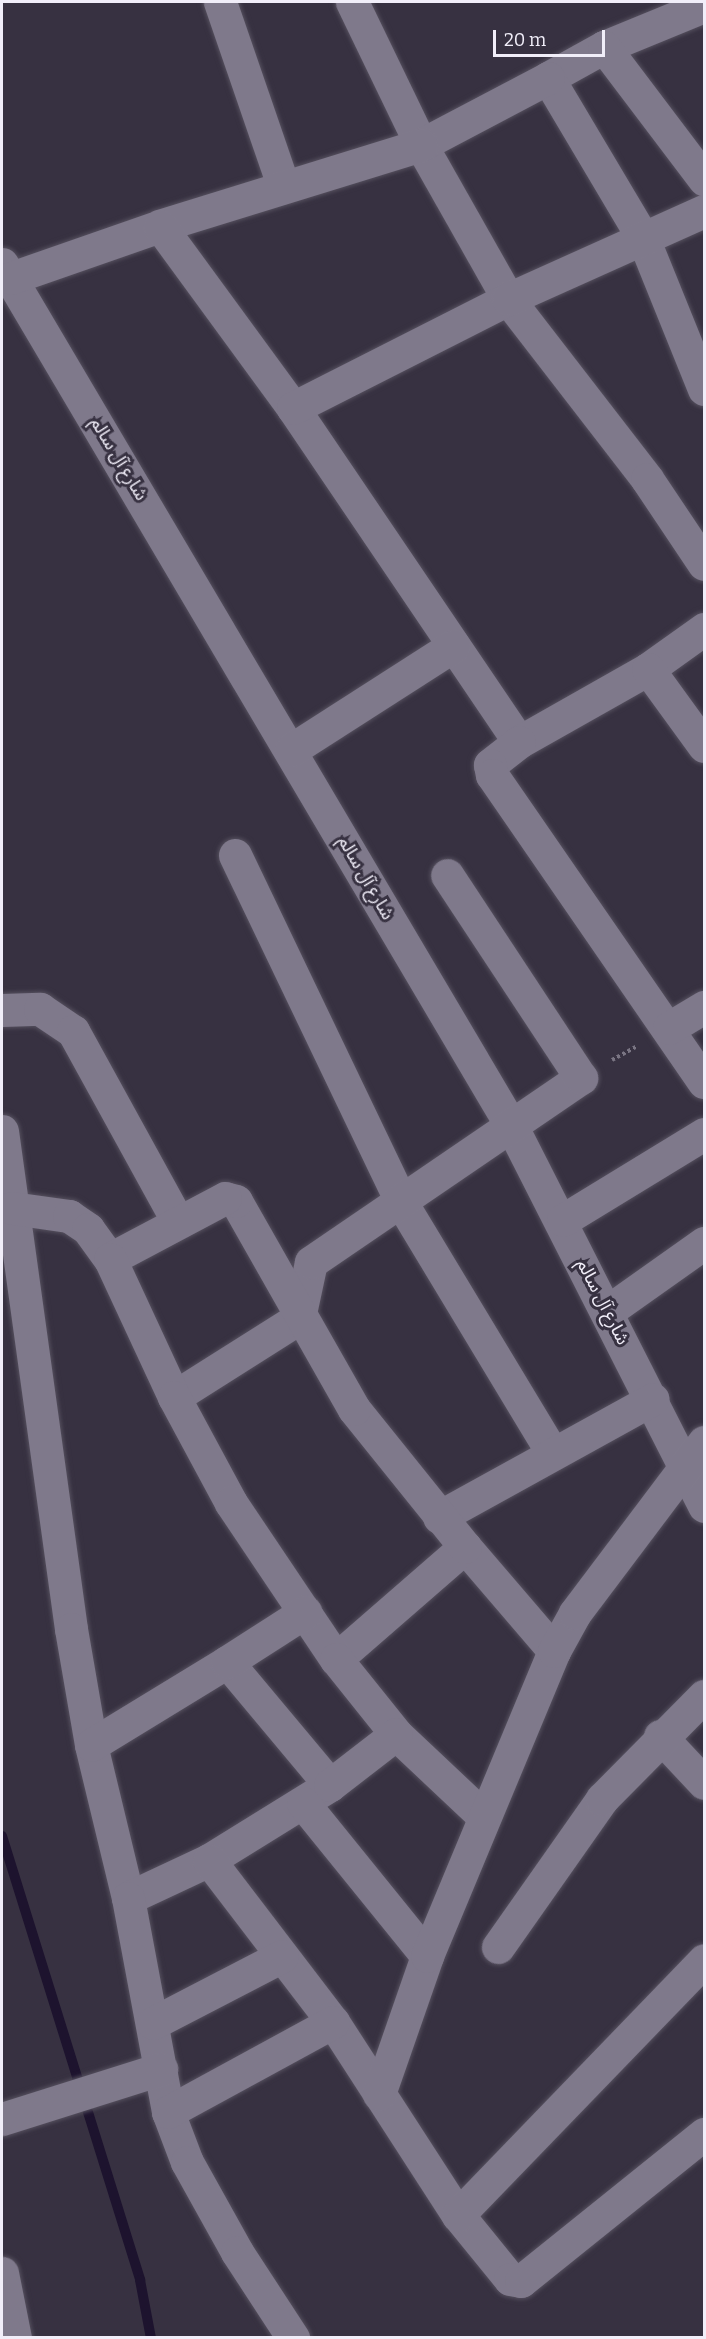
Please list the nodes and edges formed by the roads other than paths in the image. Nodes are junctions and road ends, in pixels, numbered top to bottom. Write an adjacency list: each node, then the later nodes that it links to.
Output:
1 (220, 2): 8 (street)
2 (352, 2): 6 (street)
3 (705, 6): 4 (street)
4 (604, 47): 5 (street); 7 (street)
5 (548, 78): 6 (street); 11 (street)
6 (421, 145): 8 (street); 13 (street)
7 (705, 179)
8 (283, 185): 10 (street)
9 (705, 211): 11 (street)
10 (160, 226): 12 (street); 15 (street)
11 (643, 238): 13 (street); 14 (street)
12 (6, 271): 22 (street, شارع آل سالم)
13 (508, 299): 15 (street); 16 (street)
14 (705, 389)
15 (293, 408): 18 (street)
16 (705, 564)
17 (705, 629): 19 (street)
18 (453, 645): 20 (street); 22 (street)
19 (648, 669): 20 (street); 21 (street)
20 (519, 742): 27 (street)
21 (705, 746)
22 (291, 750): 29 (street, شارع آل سالم)
23 (235, 855): 32 (street)
24 (447, 875): 29 (street)
25 (705, 1007): 27 (street)
26 (2, 1010): 34 (street)
27 (669, 1028): 28 (street)
28 (705, 1082)
29 (512, 1127): 32 (street); 35 (street, شارع آل سالم)
30 (2, 1131): 33 (street)
31 (705, 1134): 35 (street)
32 (401, 1202): 39 (street); 42 (street)
33 (12, 1208): 37 (street); 54 (street)
34 (177, 1220): 37 (street); 39 (street)
35 (563, 1220): 38 (street, شارع آل سالم)
36 (705, 1243): 38 (street)
37 (110, 1259): 40 (street)
38 (608, 1311): 41 (street, شارع آل سالم)
39 (299, 1318): 40 (street); 45 (street)
40 (174, 1397): 47 (street)
41 (653, 1399): 42 (street); 43 (street, شارع آل سالم)
42 (552, 1452): 45 (street)
43 (697, 1456): 44 (street, شارع آل سالم); 48 (street)
44 (705, 1506)
45 (439, 1517): 46 (street)
46 (465, 1547): 48 (street); 49 (street)
47 (305, 1612): 49 (street); 50 (street)
48 (554, 1651): 58 (street)
49 (336, 1659): 52 (street)
50 (227, 1662): 54 (street); 56 (street)
51 (705, 1696): 53 (street)
52 (396, 1734): 56 (street); 58 (street)
53 (660, 1736): 55 (street); 61 (street)
54 (91, 1745): 60 (street)
55 (705, 1783)
56 (330, 1785): 57 (street)
57 (303, 1803): 59 (street); 63 (street)
58 (483, 1816): 63 (street)
59 (209, 1860): 60 (street); 62 (street)
60 (128, 1898): 66 (street)
61 (498, 1947)
62 (282, 1956): 65 (street); 66 (street)
63 (427, 1956): 68 (street)
64 (705, 1960): 72 (street)
65 (333, 2022): 68 (street); 69 (street)
66 (153, 2023): 67 (street)
67 (161, 2069): 69 (street); 70 (street)
68 (379, 2094): 72 (street)
69 (168, 2112): 75 (street)
70 (6, 2118)
71 (705, 2134): 72 (street)
72 (458, 2215)
73 (2, 2272): 74 (street)
74 (15, 2337)
75 (293, 2337)

